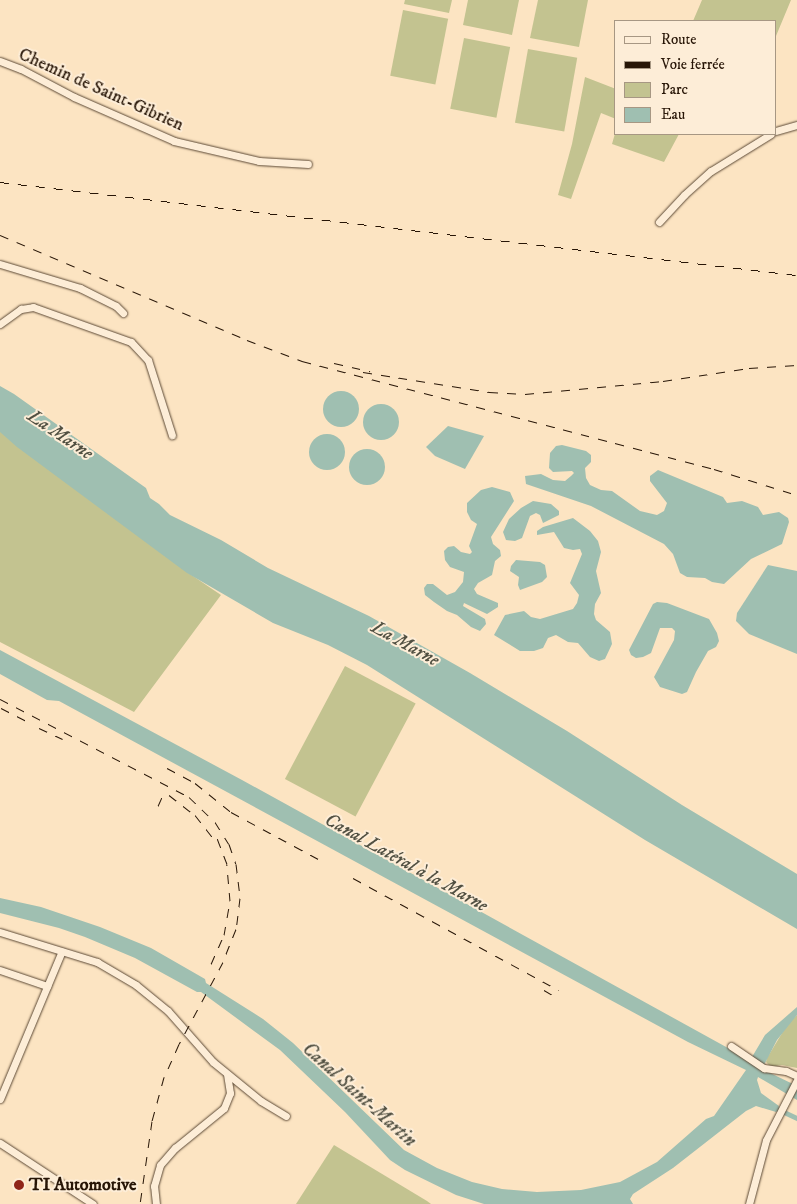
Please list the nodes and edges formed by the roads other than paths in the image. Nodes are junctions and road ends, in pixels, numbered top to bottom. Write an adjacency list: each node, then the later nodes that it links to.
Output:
1 (0, 61): 5 (street, Chemin de Saint-Gibrien)
2 (797, 125): 3 (street)
3 (777, 131)
4 (769, 135): 6 (street)
5 (308, 164)
6 (659, 222)
7 (0, 264): 8 (street)
8 (123, 313)
9 (0, 324): 10 (street)
10 (172, 435)
11 (0, 932): 12 (street)
12 (62, 951): 14 (street); 16 (street)
13 (0, 970): 14 (street)
14 (47, 986): 19 (street)
15 (731, 1046): 17 (street)
16 (227, 1074): 20 (street); 23 (street)
17 (797, 1076)
18 (797, 1080): 24 (street)
19 (0, 1098)
20 (286, 1116)
21 (0, 1143): 22 (street)
22 (93, 1204)
23 (156, 1204)
24 (749, 1204)

